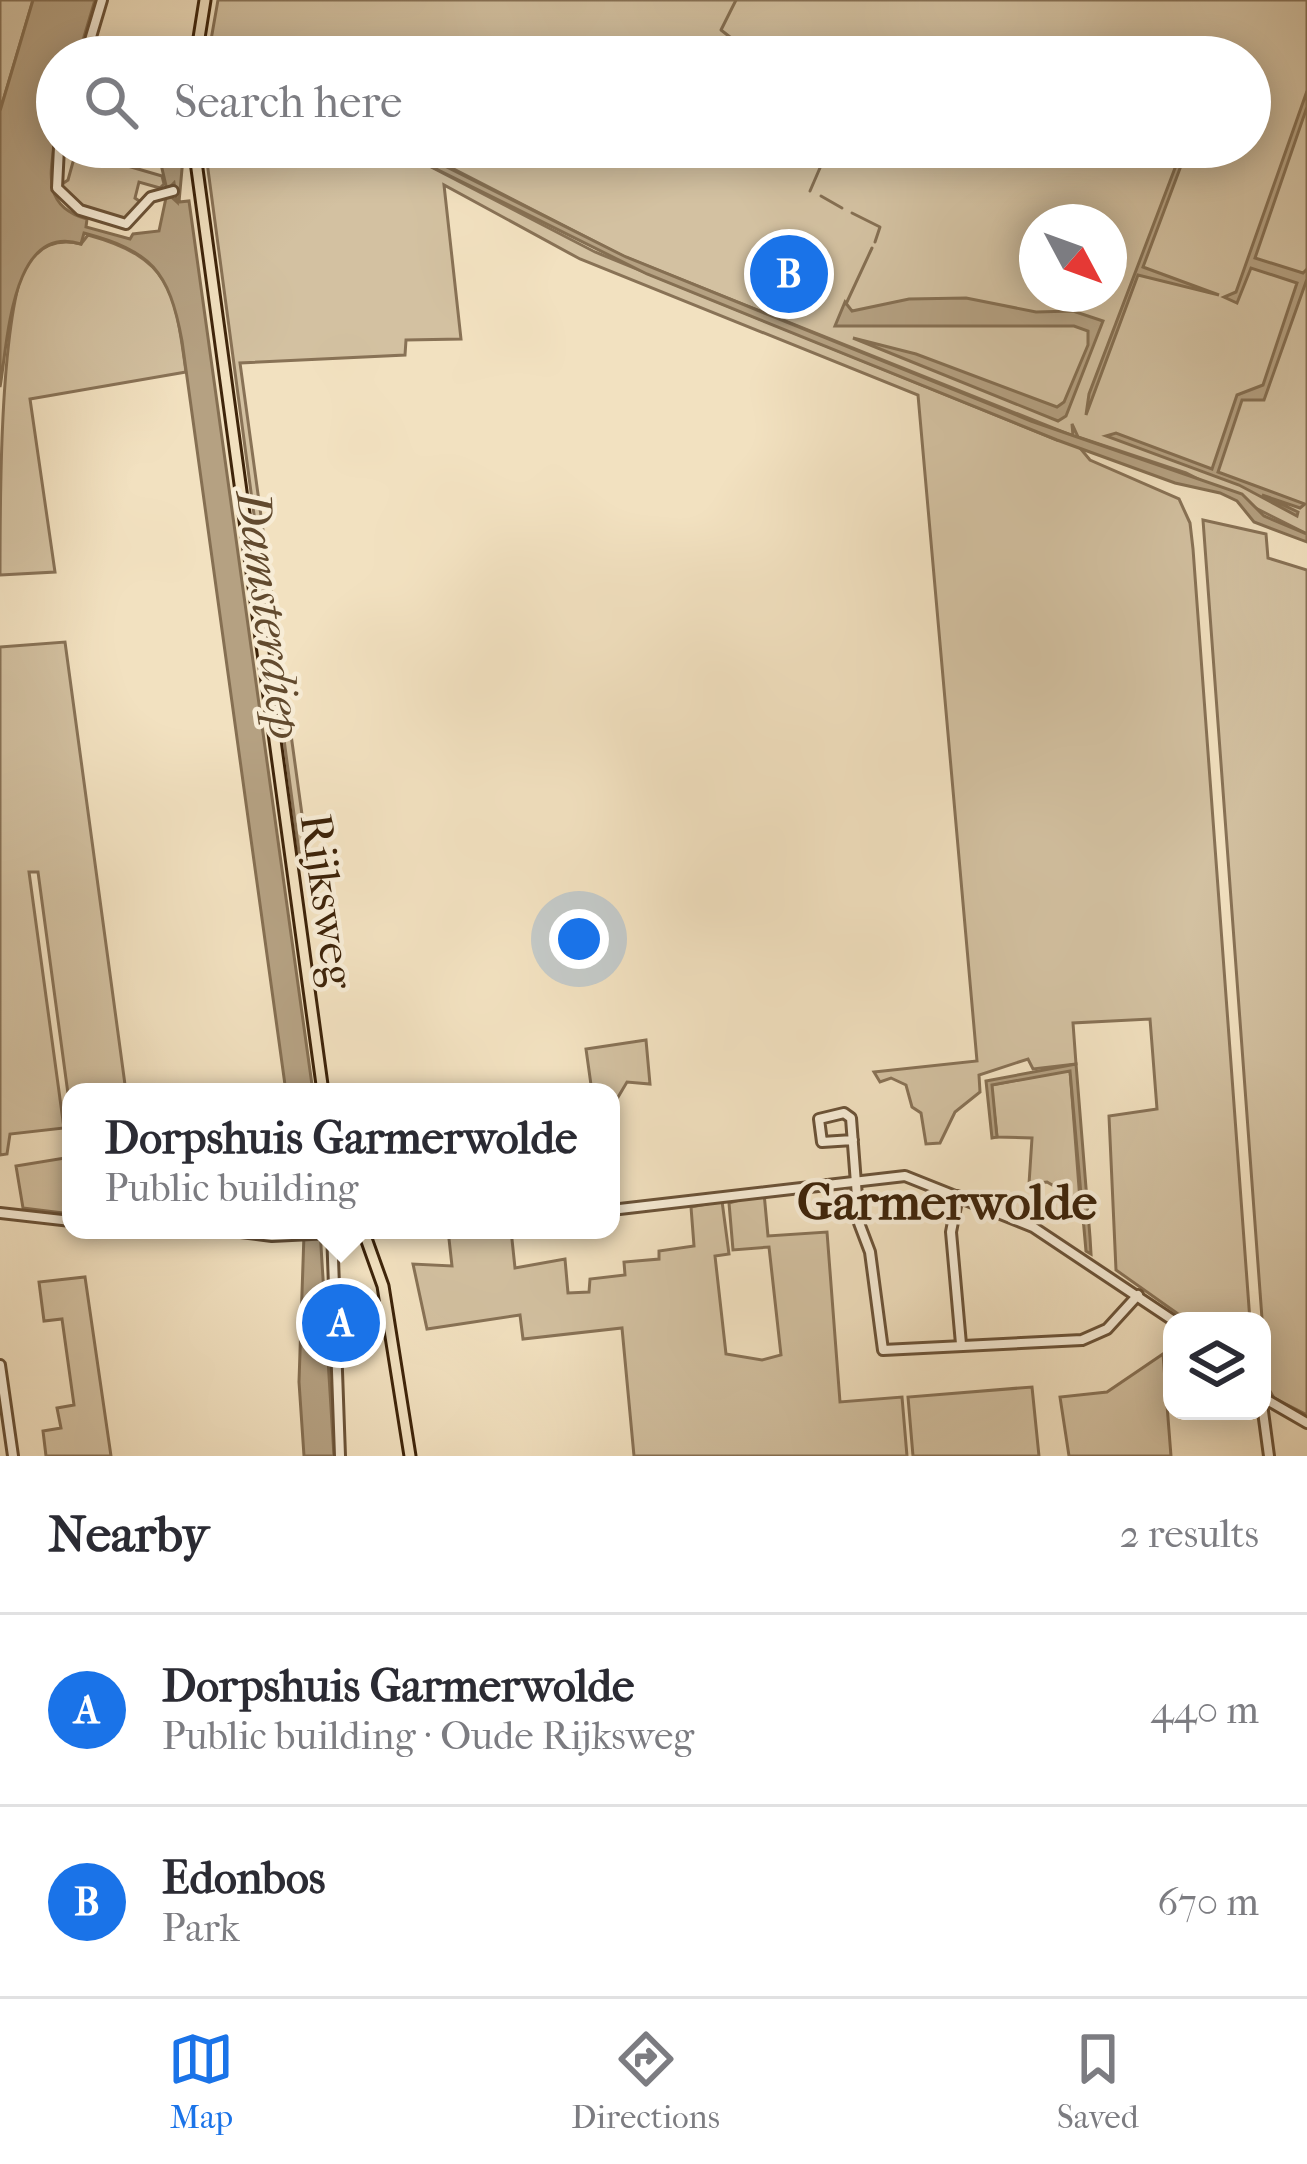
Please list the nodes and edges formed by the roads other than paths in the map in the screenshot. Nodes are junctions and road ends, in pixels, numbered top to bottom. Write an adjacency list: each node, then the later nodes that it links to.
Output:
1 (205, 2): 4 (main road)
2 (101, 3): 3 (street)
3 (91, 36)
4 (199, 36)
5 (58, 168): 7 (street)
6 (197, 168): 8 (main road, Rijksweg)
7 (173, 191)
8 (322, 1083)
9 (853, 1140): 9 (street); 10 (street)
10 (856, 1179): 11 (street); 12 (street); 19 (street)
11 (958, 1196): 17 (street); 19 (street)
12 (620, 1209)
13 (0, 1213): 14 (street)
14 (62, 1220)
15 (328, 1239): 25 (street)
16 (366, 1239): 26 (main road)
17 (1138, 1295): 18 (street); 19 (street)
18 (1163, 1313)
19 (961, 1344)
20 (0, 1365): 24 (street)
21 (1271, 1405): 23 (street)
22 (1264, 1420): 27 (street)
23 (1307, 1423)
24 (14, 1456)
25 (340, 1456)
26 (410, 1456)
27 (1269, 1456)

